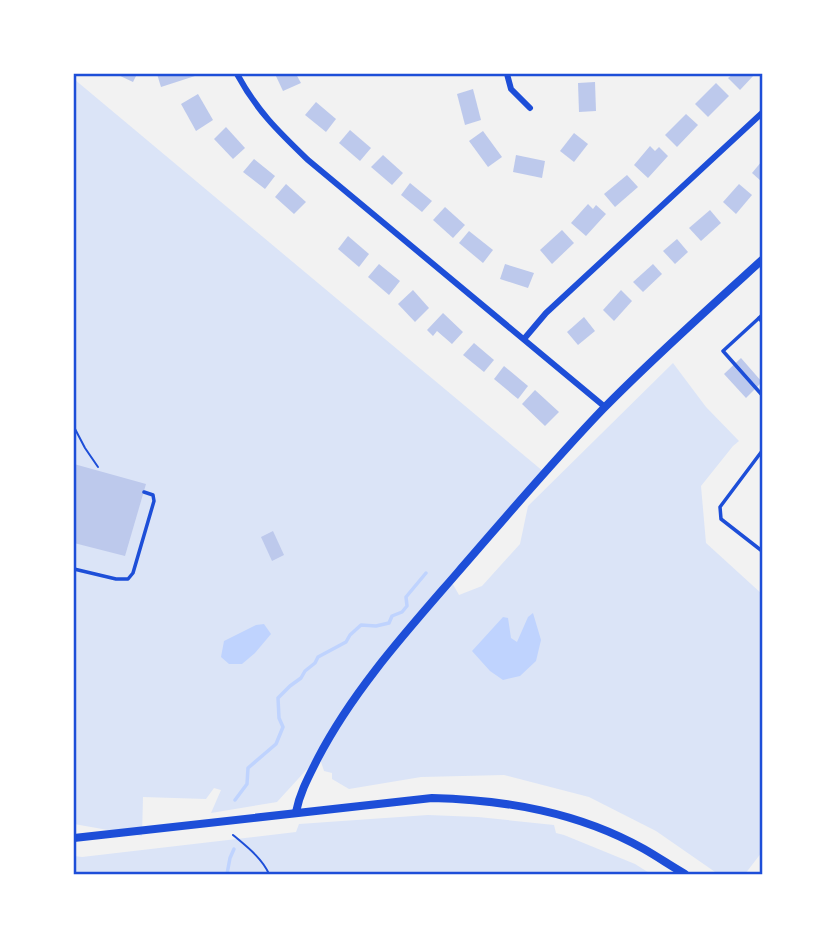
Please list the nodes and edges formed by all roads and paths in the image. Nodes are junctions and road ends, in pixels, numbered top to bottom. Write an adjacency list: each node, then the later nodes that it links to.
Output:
1 (237, 74): 7 (street)
2 (507, 74): 3 (street)
3 (530, 108)
4 (762, 113): 7 (street)
5 (762, 260): 9 (street)
6 (761, 318): 8 (lane)
7 (524, 339): 9 (street)
8 (762, 395)
9 (605, 407): 16 (street)
10 (74, 427): 12 (path)
11 (762, 451): 14 (lane)
12 (98, 467)
13 (144, 492): 15 (lane)
14 (762, 551)
15 (74, 569)
16 (296, 812): 18 (street); 20 (street)
17 (233, 835): 19 (path)
18 (74, 838)
19 (270, 874)
20 (685, 874)

